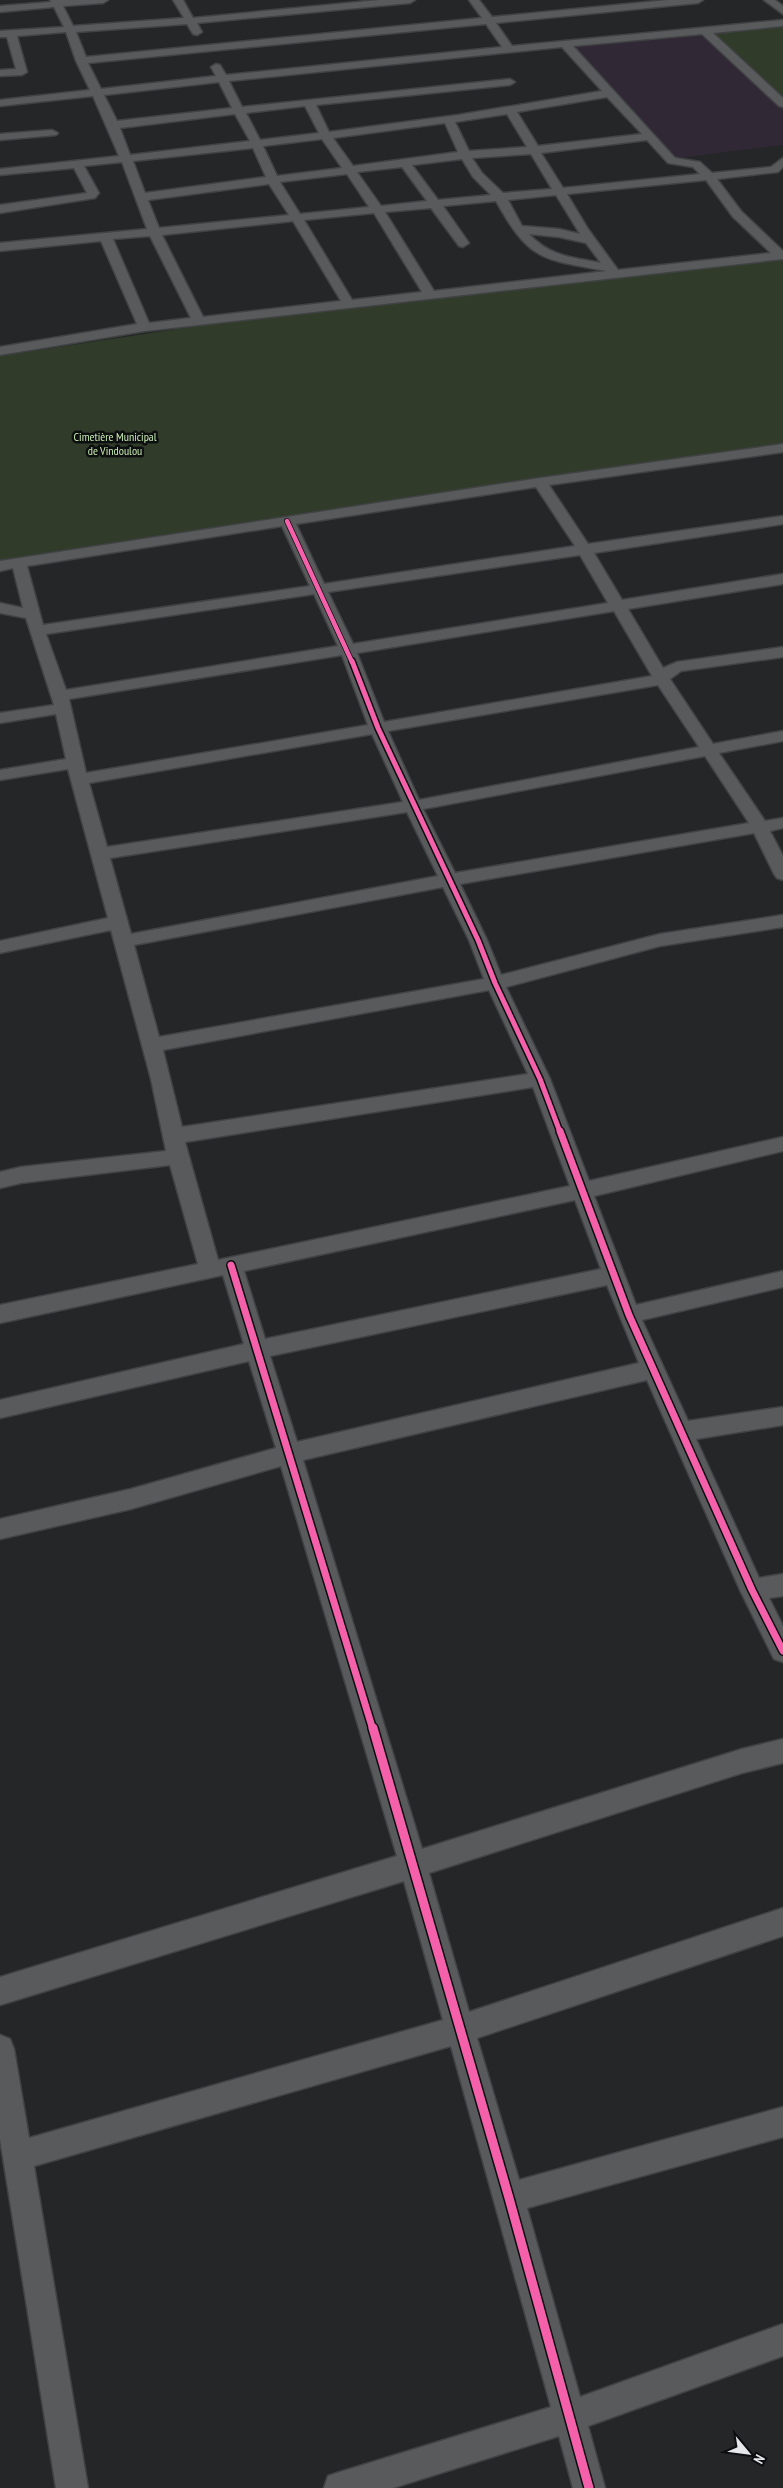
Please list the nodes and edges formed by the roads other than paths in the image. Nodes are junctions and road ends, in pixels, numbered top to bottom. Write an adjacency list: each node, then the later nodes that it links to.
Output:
1 (103, 0): 7 (street)
2 (178, 0): 12 (street)
3 (410, 0): 8 (street)
4 (474, 0): 13 (street)
5 (698, 0): 9 (street)
6 (769, 0): 11 (street)
7 (56, 2): 10 (street); 15 (street)
8 (330, 4): 12 (street); 18 (street)
9 (629, 7): 13 (street)
10 (0, 9)
11 (783, 11)
12 (190, 21): 15 (street); 20 (street)
13 (489, 21): 18 (street); 21 (street)
14 (783, 23): 16 (street)
15 (70, 29): 17 (street); 23 (street)
16 (705, 31): 19 (street); 33 (street)
17 (5, 33): 25 (street)
18 (358, 41): 20 (street); 24 (street)
19 (566, 45): 21 (street); 30 (street)
20 (206, 49): 23 (street); 26 (street)
21 (510, 50): 22 (street)
22 (495, 60): 24 (street); 27 (street)
23 (82, 61): 29 (street)
24 (376, 67): 26 (street)
25 (0, 73)
26 (223, 79): 29 (street); 36 (street)
27 (517, 88): 28 (street); 34 (street)
28 (385, 90): 32 (street); 37 (street)
29 (96, 92): 31 (street); 39 (street)
30 (610, 93): 34 (street); 43 (street)
31 (0, 103)
32 (309, 103): 36 (street); 41 (street)
33 (783, 104)
34 (537, 106): 35 (street)
35 (510, 110): 38 (street); 45 (street)
36 (240, 112): 39 (street); 44 (street)
37 (392, 116): 38 (street); 41 (street)
38 (448, 118): 46 (street)
39 (113, 125): 47 (street)
40 (52, 134): 42 (street)
41 (325, 135): 44 (street); 51 (street)
42 (0, 137)
43 (648, 137): 45 (street); 54 (street)
44 (258, 145): 47 (street); 55 (street)
45 (534, 150): 46 (street); 56 (street)
46 (464, 155): 50 (street); 58 (street)
47 (125, 158): 49 (street); 57 (street)
48 (783, 161): 53 (street)
49 (77, 163): 52 (street); 60 (street)
50 (405, 163): 51 (street); 59 (street)
51 (351, 171): 55 (street); 61 (street)
52 (0, 172)
53 (778, 174): 54 (street)
54 (709, 176): 56 (street); 69 (street)
55 (273, 181): 57 (street); 62 (street)
56 (561, 191): 58 (street); 66 (street)
57 (141, 197): 64 (street)
58 (500, 198): 59 (street); 63 (street)
59 (436, 204): 61 (street); 67 (street)
60 (0, 209)
61 (376, 209): 62 (street); 73 (street)
62 (295, 217): 64 (street); 74 (street)
63 (518, 229): 66 (street); 70 (street)
64 (154, 231): 65 (street); 75 (street)
65 (105, 236): 68 (street); 76 (street)
66 (589, 240): 71 (street)
67 (463, 243)
68 (0, 246)
69 (782, 255): 71 (street)
70 (553, 257): 71 (street); 72 (street)
71 (613, 271): 72 (street)
72 (551, 281): 73 (street)
73 (430, 294): 74 (street)
74 (348, 302): 75 (street)
75 (200, 321): 76 (street)
76 (145, 327): 77 (street)
77 (0, 350)
78 (783, 448): 79 (street)
79 (540, 482): 80 (street); 82 (street)
80 (287, 520): 83 (street); 86 (street)
81 (783, 520): 82 (street)
82 (584, 549): 86 (street); 87 (street)
83 (19, 563): 84 (street); 89 (street)
84 (0, 566)
85 (783, 579): 87 (street)
86 (319, 590): 89 (street); 90 (street)
87 (618, 607): 90 (street); 92 (street)
88 (0, 608): 89 (street)
89 (35, 623): 93 (street)
90 (348, 651): 93 (street); 95 (street)
91 (783, 652): 92 (street)
92 (662, 679): 95 (street); 97 (street)
93 (61, 702): 94 (street); 98 (street)
94 (0, 718)
95 (378, 728): 98 (street); 100 (street)
96 (783, 736): 97 (street)
97 (709, 751): 100 (street); 102 (street)
98 (78, 771): 99 (street); 103 (street)
99 (0, 775)
100 (413, 806): 103 (street); 105 (street)
101 (783, 823): 102 (street)
102 (760, 827): 104 (street); 105 (street)
103 (100, 854): 107 (street)
104 (783, 874)
105 (450, 880): 108 (street); 110 (street)
106 (783, 921): 110 (street)
107 (120, 922): 108 (street); 109 (street)
108 (124, 941): 111 (street)
109 (0, 947)
110 (495, 984): 111 (street); 112 (street)
111 (152, 1044): 113 (street)
112 (540, 1079): 113 (street); 117 (street)
113 (174, 1136): 115 (street)
114 (783, 1144): 117 (street)
115 (178, 1157): 116 (street); 118 (street)
116 (0, 1180)
117 (581, 1191): 118 (street); 119 (street)
118 (221, 1267): 121 (street); 123 (street)
119 (614, 1275): 122 (street); 123 (street)
120 (783, 1279): 122 (street)
121 (0, 1314)
122 (629, 1315): 124 (street)
123 (257, 1350): 125 (street); 128 (street)
124 (653, 1369): 127 (street); 128 (street)
125 (0, 1409)
126 (783, 1416): 127 (street)
127 (681, 1432): 131 (street)
128 (289, 1454): 129 (street); 134 (street)
129 (0, 1529)
130 (783, 1585): 131 (street)
131 (752, 1590): 132 (street)
132 (783, 1652)
133 (783, 1751): 134 (street)
134 (412, 1865): 136 (street); 137 (street)
135 (783, 1922): 137 (street)
136 (0, 1991)
137 (460, 2029): 140 (street); 141 (street)
138 (0, 2049): 140 (street)
139 (783, 2122): 141 (street)
140 (19, 2156): 144 (street)
141 (509, 2198): 143 (street)
142 (783, 2340): 143 (street)
143 (570, 2417): 145 (street); 146 (street)
144 (72, 2488)
145 (340, 2488)
146 (588, 2488)

